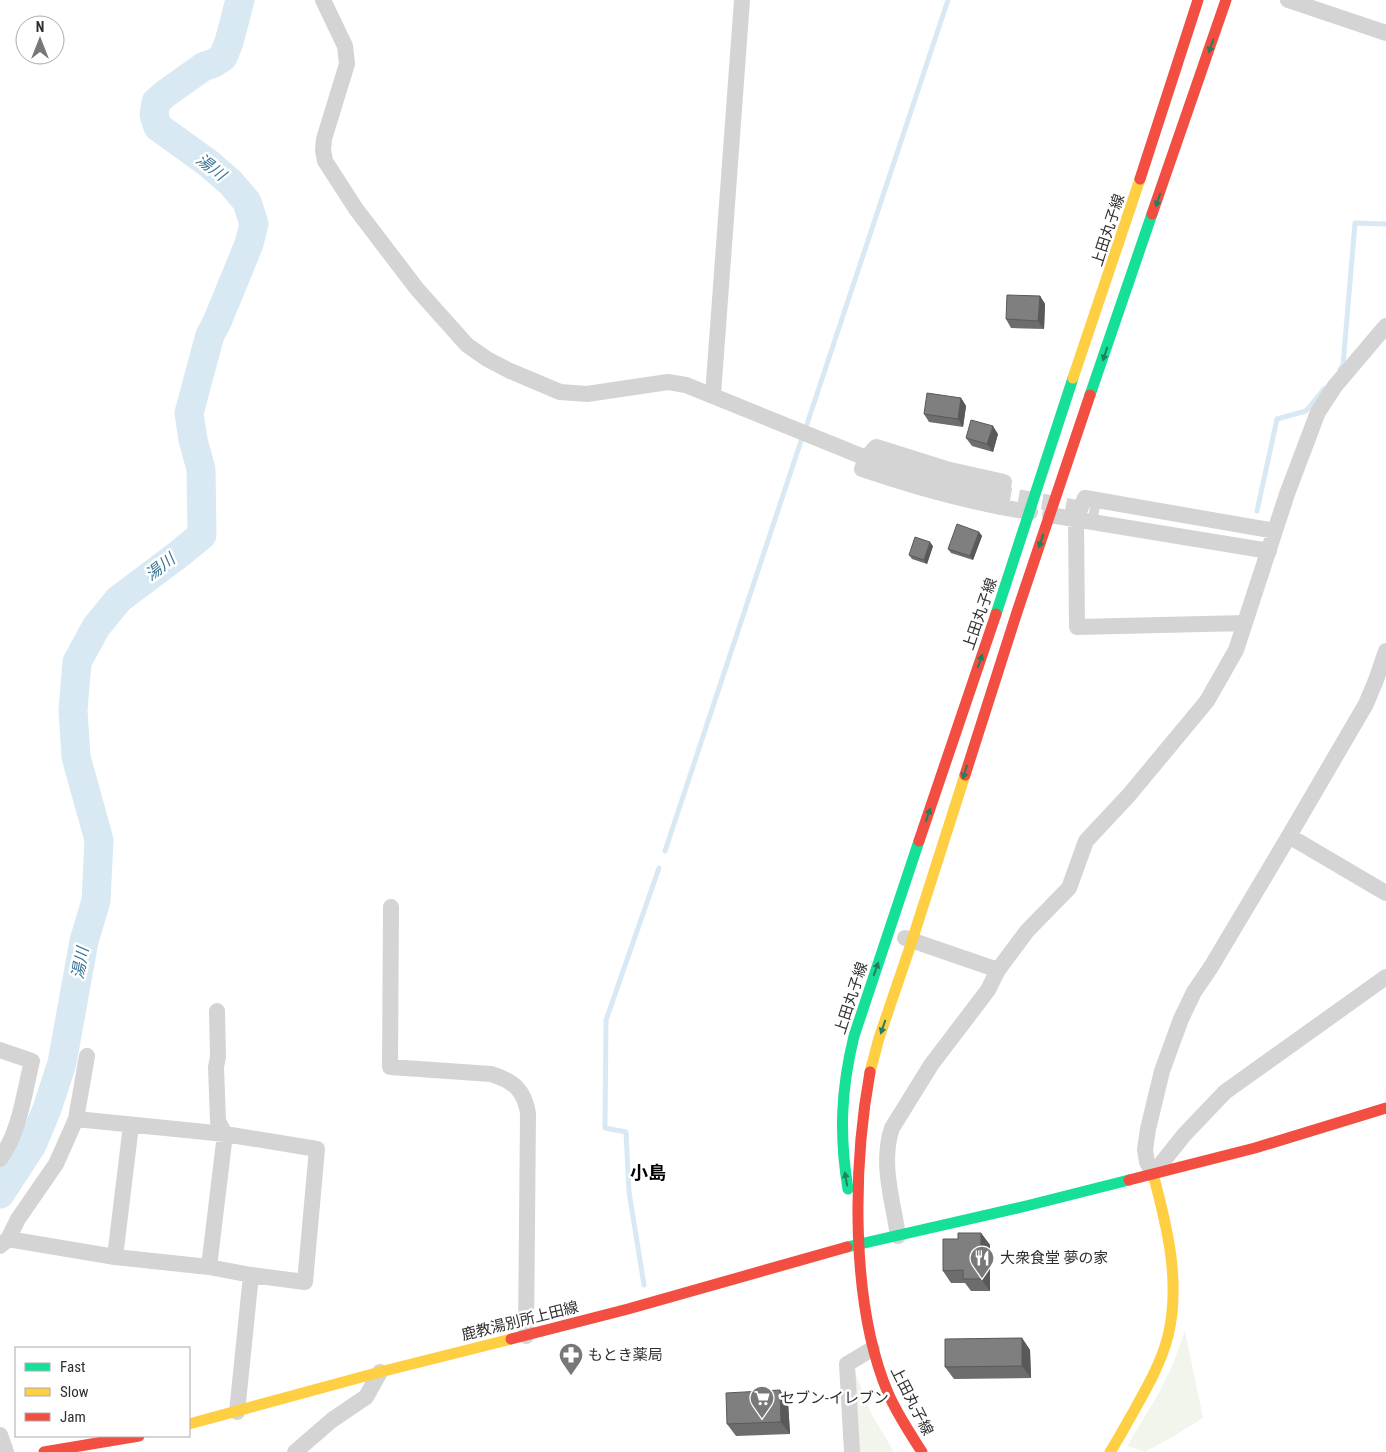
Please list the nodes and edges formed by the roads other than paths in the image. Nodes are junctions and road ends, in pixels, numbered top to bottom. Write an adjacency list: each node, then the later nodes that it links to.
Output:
1 (323, 0): 8 (street)
2 (742, 0): 8 (street)
3 (1198, 0): 11 (main road, 上田丸子線)
4 (1226, 0): 13 (main road, 上田丸子線, one-way to 13)
5 (1288, 0): 6 (street)
6 (1386, 33)
7 (1386, 326): 15 (street)
8 (713, 395): 9 (street)
9 (866, 458): 10 (street); 10 (street)
10 (997, 500): 11 (street)
11 (1030, 512): 21 (main road, 上田丸子線, one-way to 11)
12 (1100, 512): 15 (street)
13 (1050, 515): 14 (street); 22 (main road, 上田丸子線, one-way to 22)
14 (1076, 518): 15 (street); 16 (street)
15 (1272, 540): 16 (street)
16 (1245, 623): 23 (street)
17 (1386, 651): 18 (street)
18 (1289, 836): 19 (street); 34 (street)
19 (1386, 893)
20 (391, 907): 41 (street)
21 (888, 933): 22 (street); 37 (main road, 上田丸子線, one-way to 21)
22 (912, 940): 23 (street); 37 (main road, 上田丸子線, one-way to 37)
23 (998, 970): 35 (street)
24 (1386, 977): 34 (street)
25 (217, 1012): 31 (street)
26 (0, 1050): 32 (street)
27 (87, 1056): 29 (street)
28 (1386, 1108): 34 (main road, 鹿教湯別所上田線)
29 (76, 1118): 30 (street); 36 (street)
30 (131, 1124): 31 (street); 38 (street)
31 (225, 1134): 39 (street); 40 (street)
32 (5, 1139): 33 (street)
33 (0, 1159)
34 (1153, 1174): 35 (main road, 鹿教湯別所上田線); 48 (main road)
35 (898, 1236): 37 (main road, 鹿教湯別所上田線)
36 (4, 1242): 38 (street)
37 (858, 1244): 41 (main road, 鹿教湯別所上田線); 42 (main road, 上田丸子線)
38 (115, 1257): 39 (street)
39 (209, 1267): 40 (street)
40 (251, 1275): 44 (street)
41 (526, 1336): 43 (main road, 鹿教湯別所上田線)
42 (872, 1349): 52 (street); 53 (main road, 上田丸子線)
43 (380, 1372): 44 (main road, 鹿教湯別所上田線); 51 (street)
44 (237, 1412): 45 (main road, 鹿教湯別所上田線)
45 (190, 1424)
46 (0, 1435): 49 (street)
47 (133, 1437): 50 (main road)
48 (1117, 1450)
49 (6, 1452)
50 (44, 1452)
51 (295, 1452)
52 (852, 1452)
53 (922, 1452)

